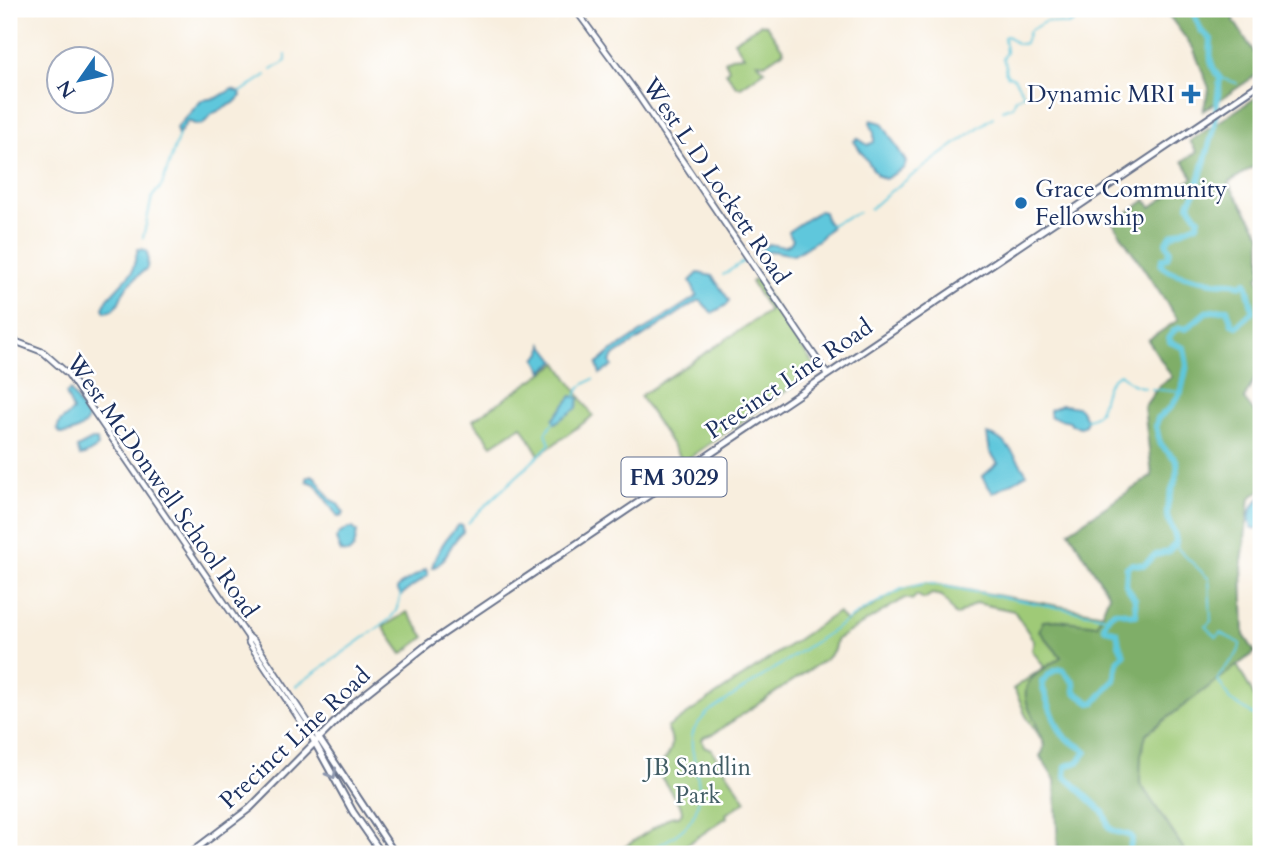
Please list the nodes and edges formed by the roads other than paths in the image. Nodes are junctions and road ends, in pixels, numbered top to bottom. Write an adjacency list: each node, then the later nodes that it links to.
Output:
1 (575, 9): 4 (main road, West L D Lockett Road)
2 (1261, 83): 4 (main road, Precinct Line Road / FM 3029)
3 (9, 339): 5 (main road, West McDonwell School Road)
4 (827, 374): 5 (main road, Precinct Line Road / FM 3029)
5 (316, 739): 6 (main road); 7 (main road, one-way to 7); 8 (main road, Precinct Line Road / FM 3029)
6 (372, 816): 7 (main road); 10 (main road)
7 (362, 824): 9 (main road)
8 (189, 854)
9 (382, 854)
10 (395, 854)

